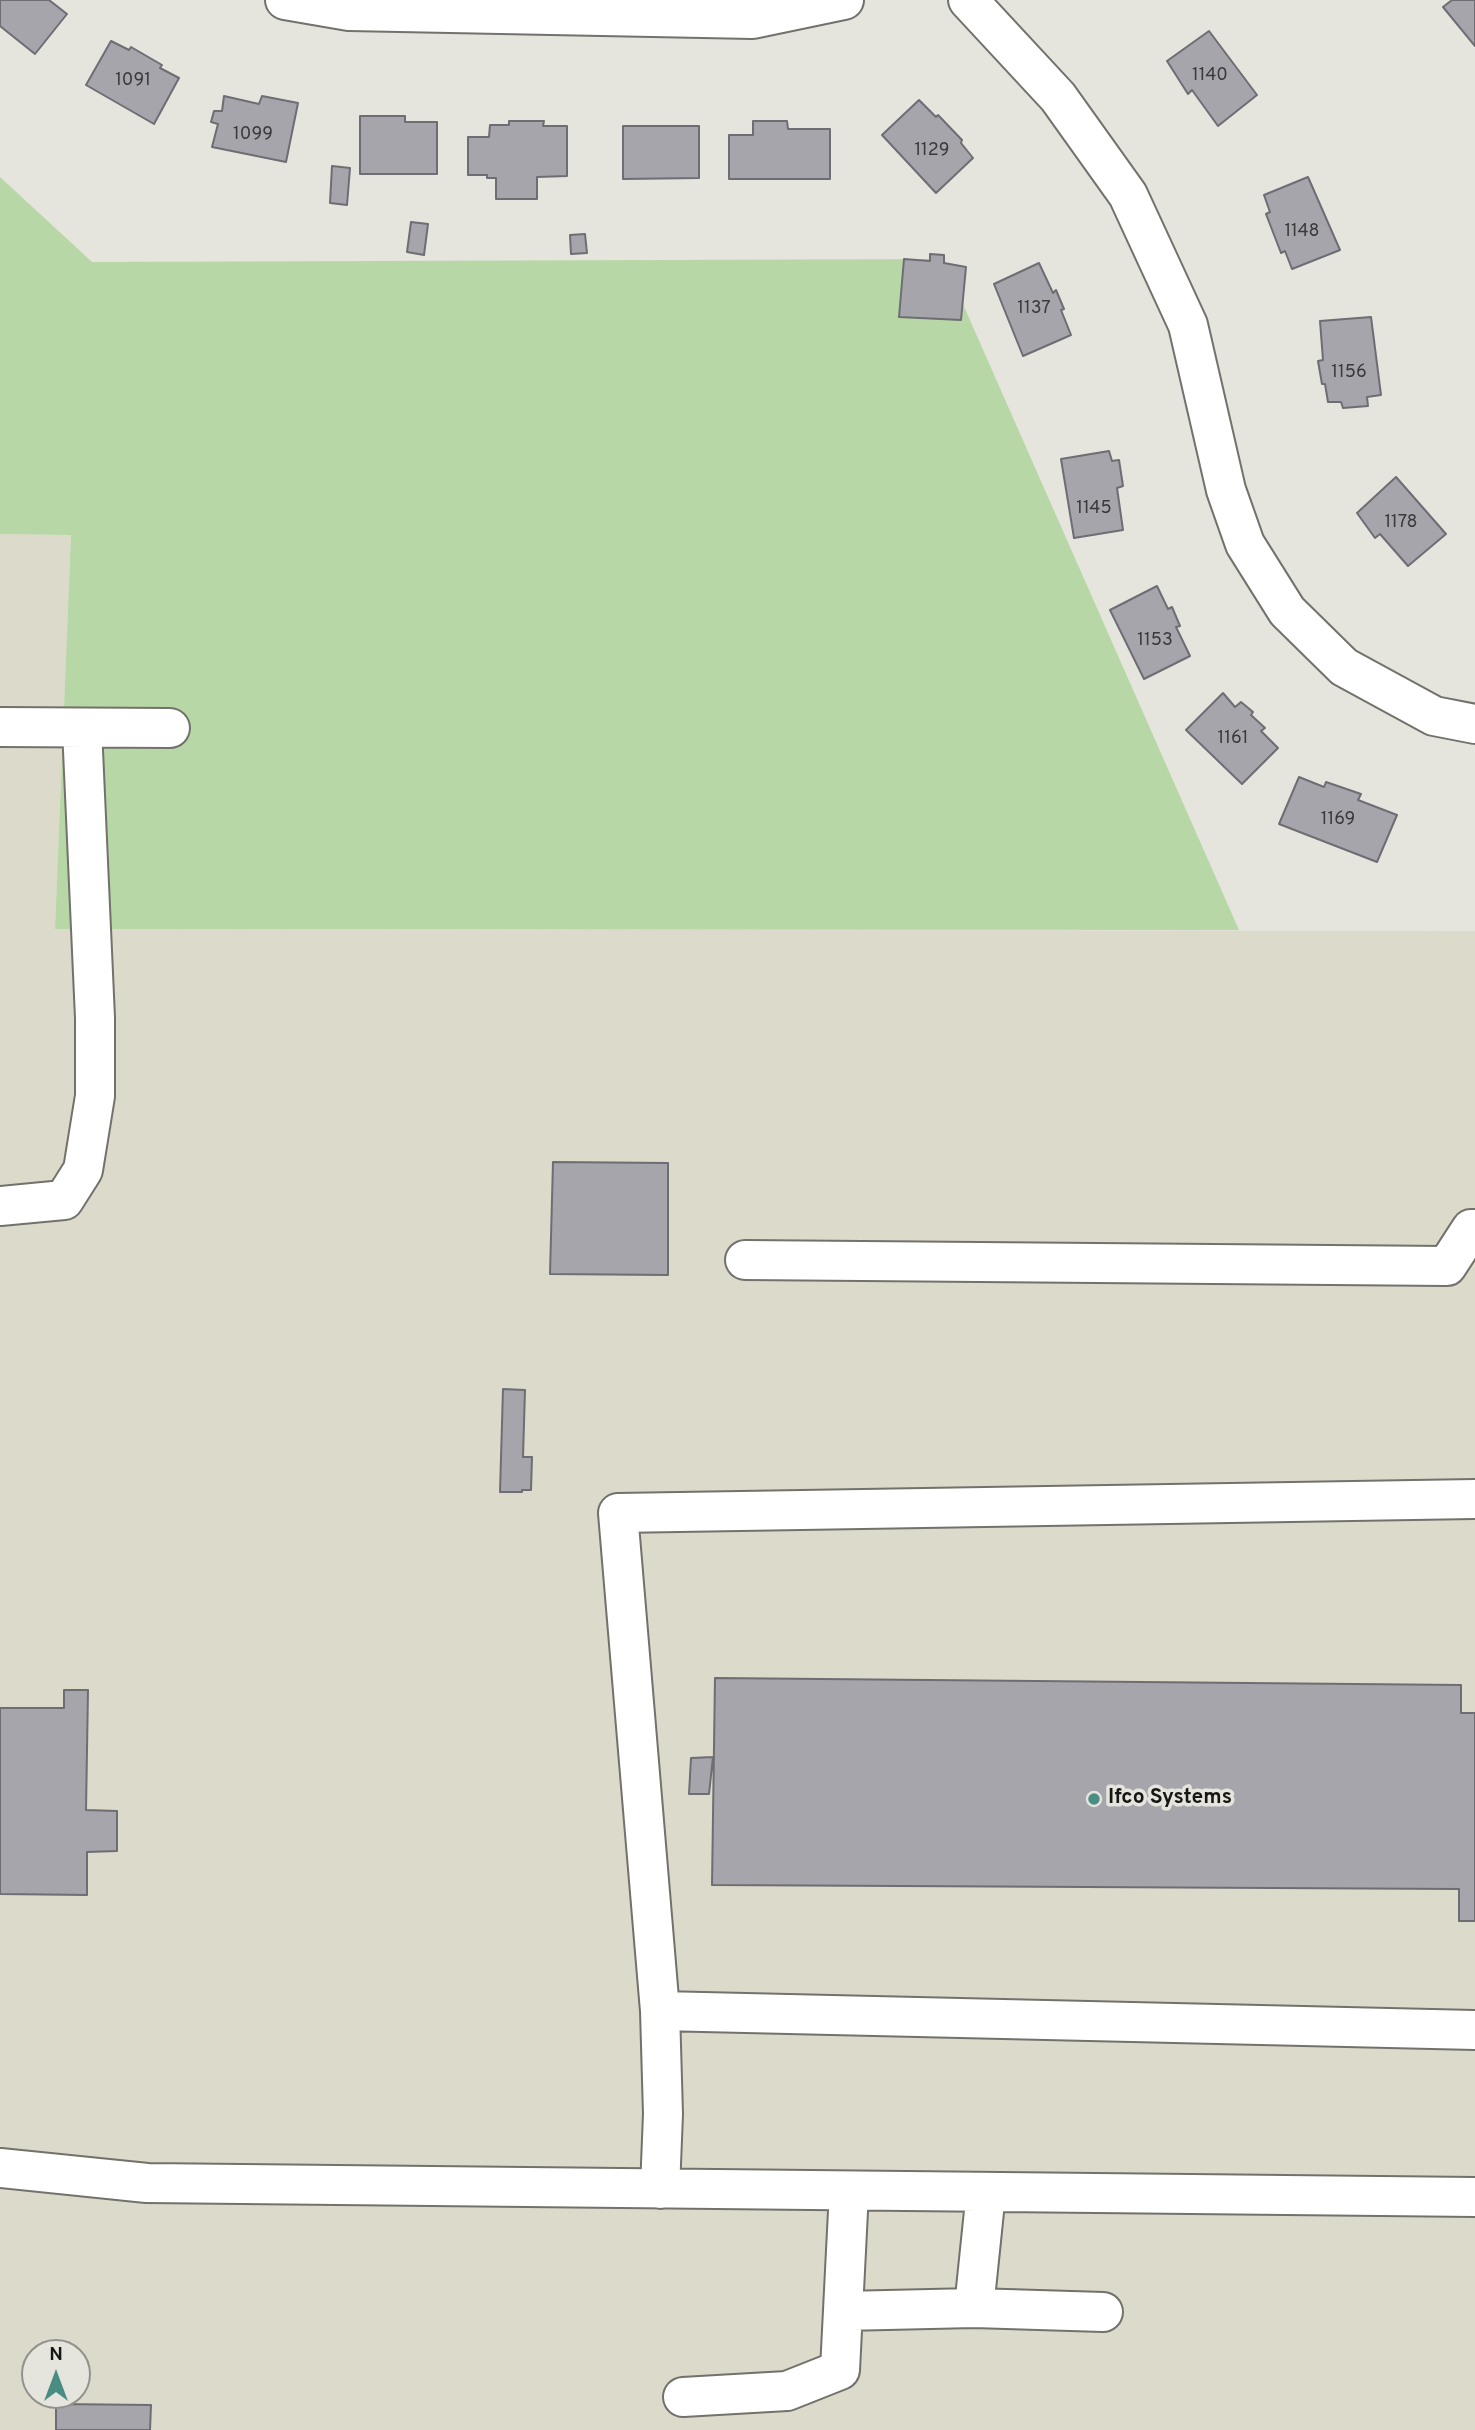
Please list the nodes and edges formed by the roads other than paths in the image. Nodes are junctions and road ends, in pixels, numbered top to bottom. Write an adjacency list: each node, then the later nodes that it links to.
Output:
1 (285, 0): 2 (street)
2 (844, 0)
3 (968, 0): 4 (street)
4 (1475, 724)
5 (0, 727): 6 (street)
6 (82, 728): 7 (street); 8 (street)
7 (170, 728)
8 (0, 1206)
9 (1475, 1229): 10 (street)
10 (745, 1260)
11 (1475, 1499): 12 (street)
12 (660, 2011): 13 (street); 15 (street)
13 (1475, 2030)
14 (0, 2168): 15 (street)
15 (660, 2189): 16 (street)
16 (849, 2190): 17 (street); 20 (street)
17 (986, 2192): 18 (street); 19 (street)
18 (1475, 2197)
19 (974, 2308): 20 (street); 21 (street)
20 (843, 2311): 22 (street)
21 (1103, 2312)
22 (683, 2397)

